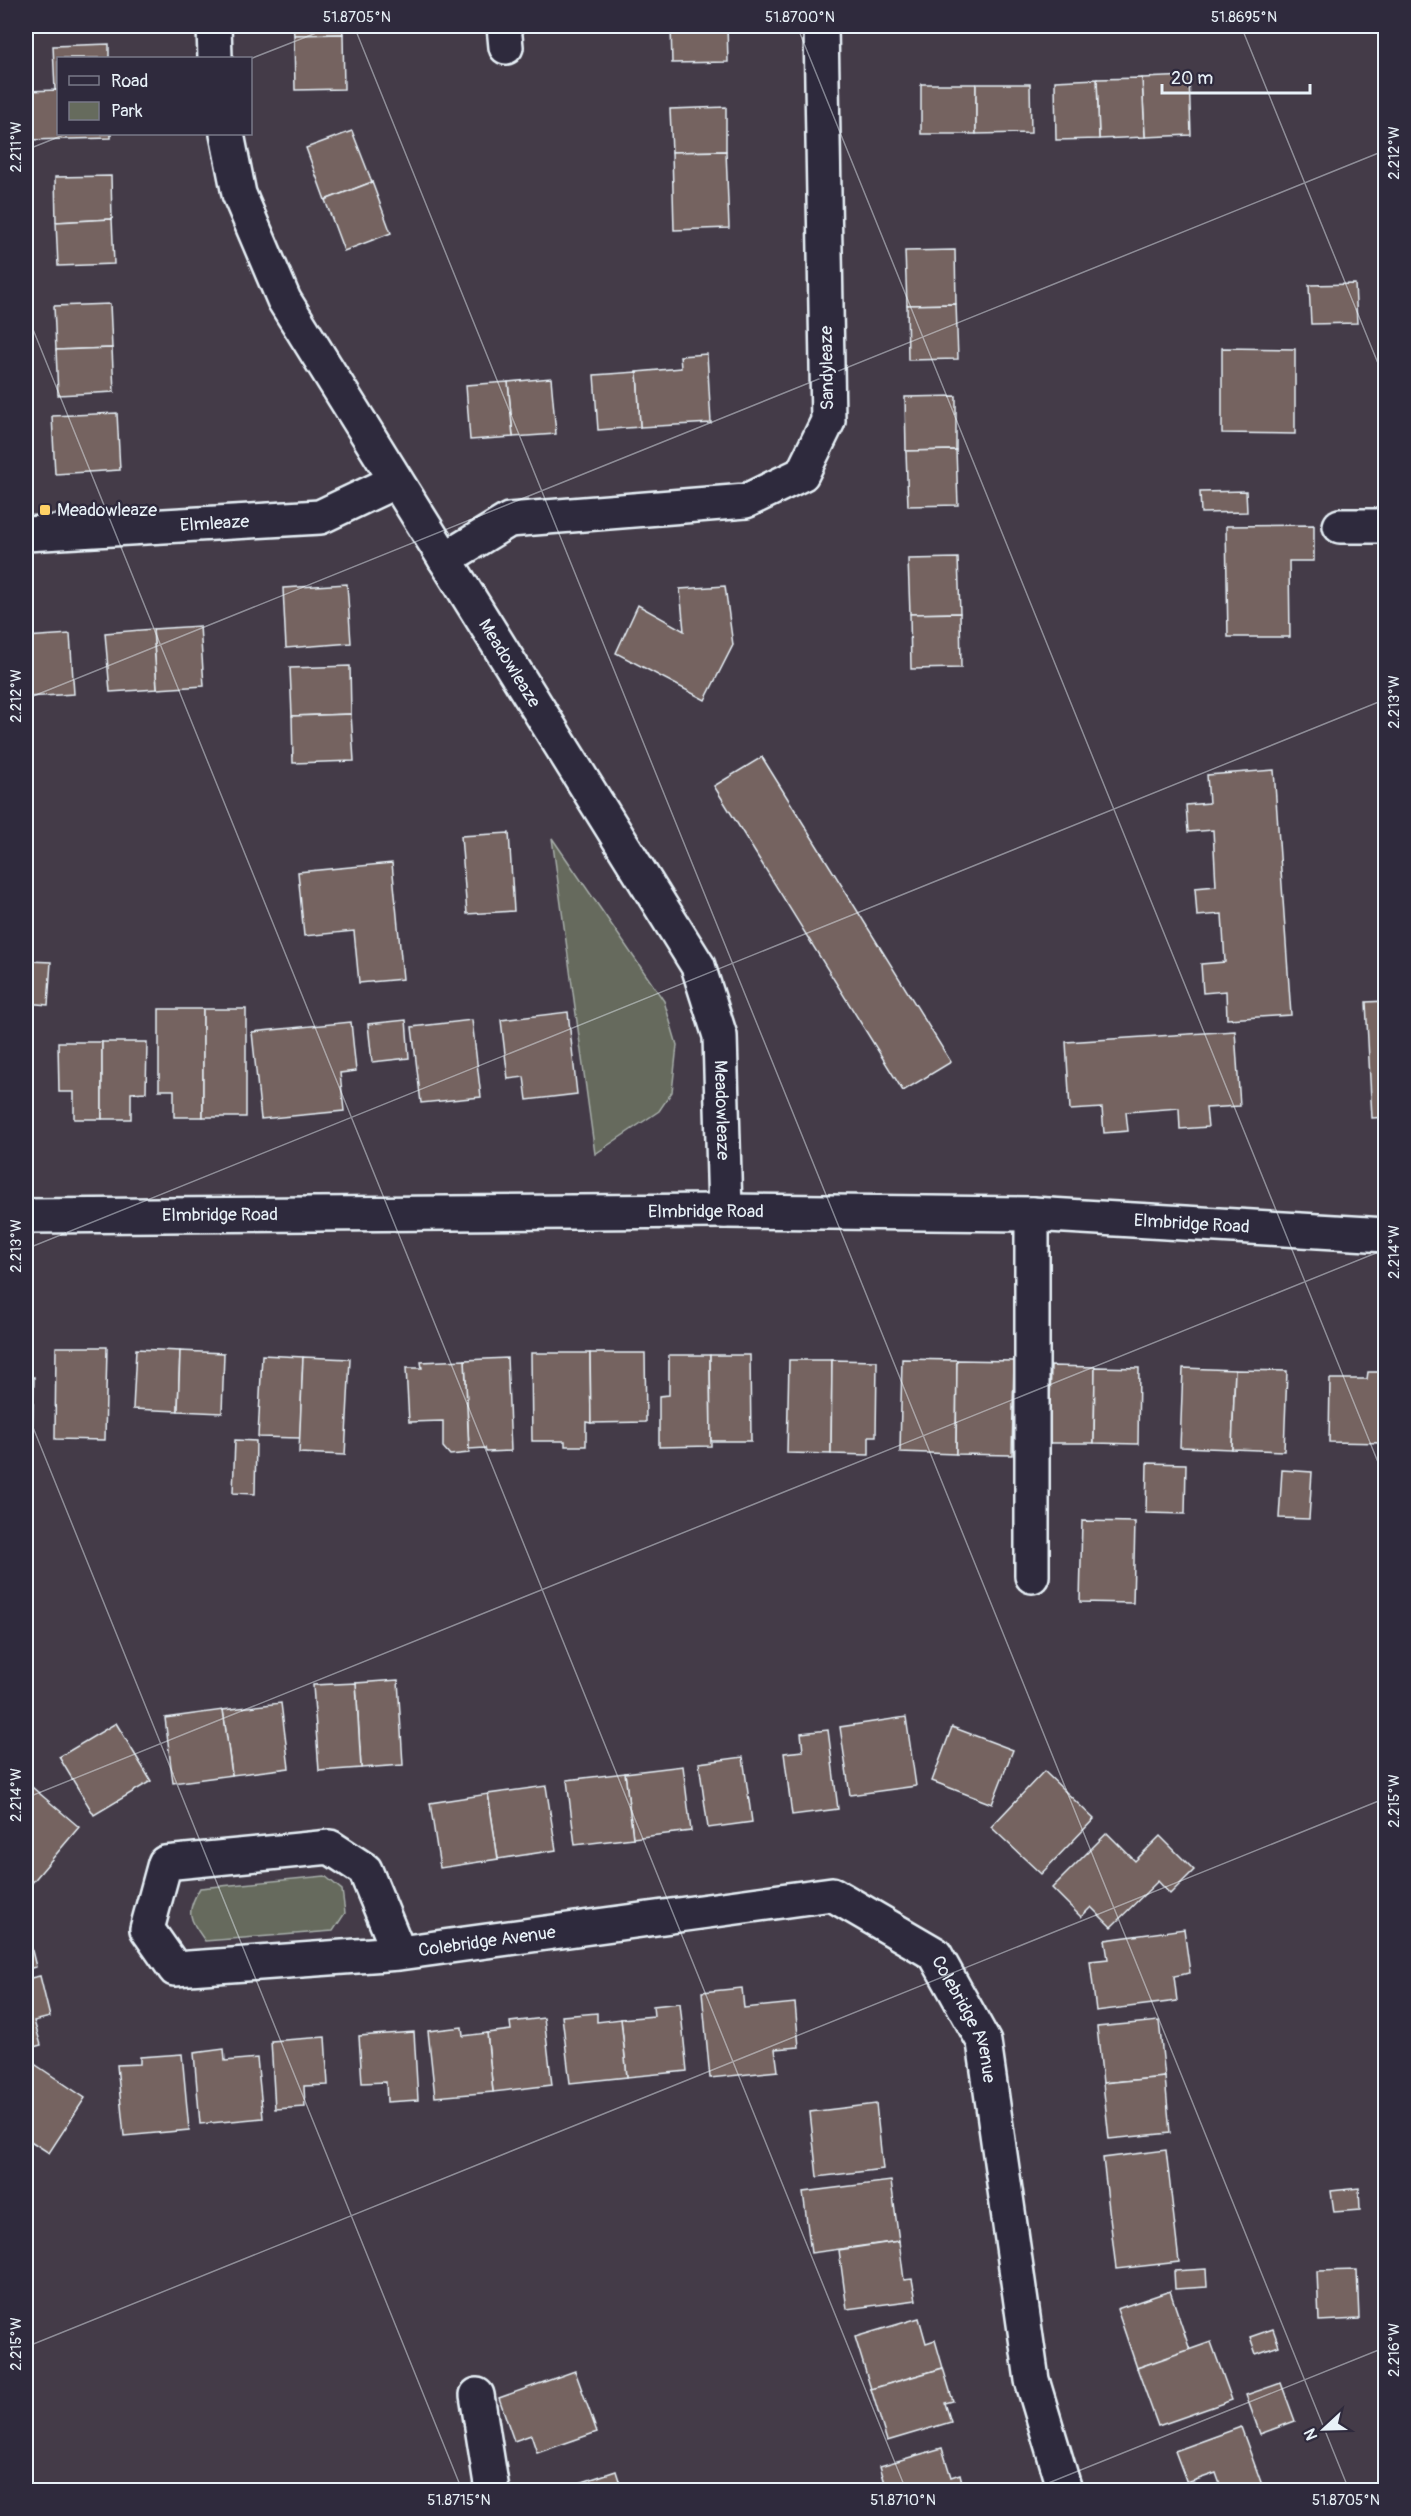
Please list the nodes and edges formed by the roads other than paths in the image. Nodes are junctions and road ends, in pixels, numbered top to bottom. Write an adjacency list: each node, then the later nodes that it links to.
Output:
1 (214, 26): 3 (street)
2 (821, 26): 9 (street, Sandyleaze)
3 (215, 57)
4 (227, 135): 5 (street, Meadowleaze)
5 (396, 481): 8 (street, Elmleaze); 9 (street, Meadowleaze)
6 (1340, 526): 7 (street)
7 (1386, 526)
8 (26, 534)
9 (445, 559): 10 (street, Meadowleaze)
10 (725, 1211): 11 (street, Elmbridge Road); 12 (street, Elmbridge Road)
11 (1032, 1214): 13 (street, Elmbridge Road); 14 (street)
12 (26, 1216)
13 (1386, 1234)
14 (1032, 1576)
15 (399, 1953): 15 (street, Colebridge Avenue); 18 (street, Colebridge Avenue)
16 (477, 2395): 17 (street)
17 (492, 2490)
18 (1065, 2490)

